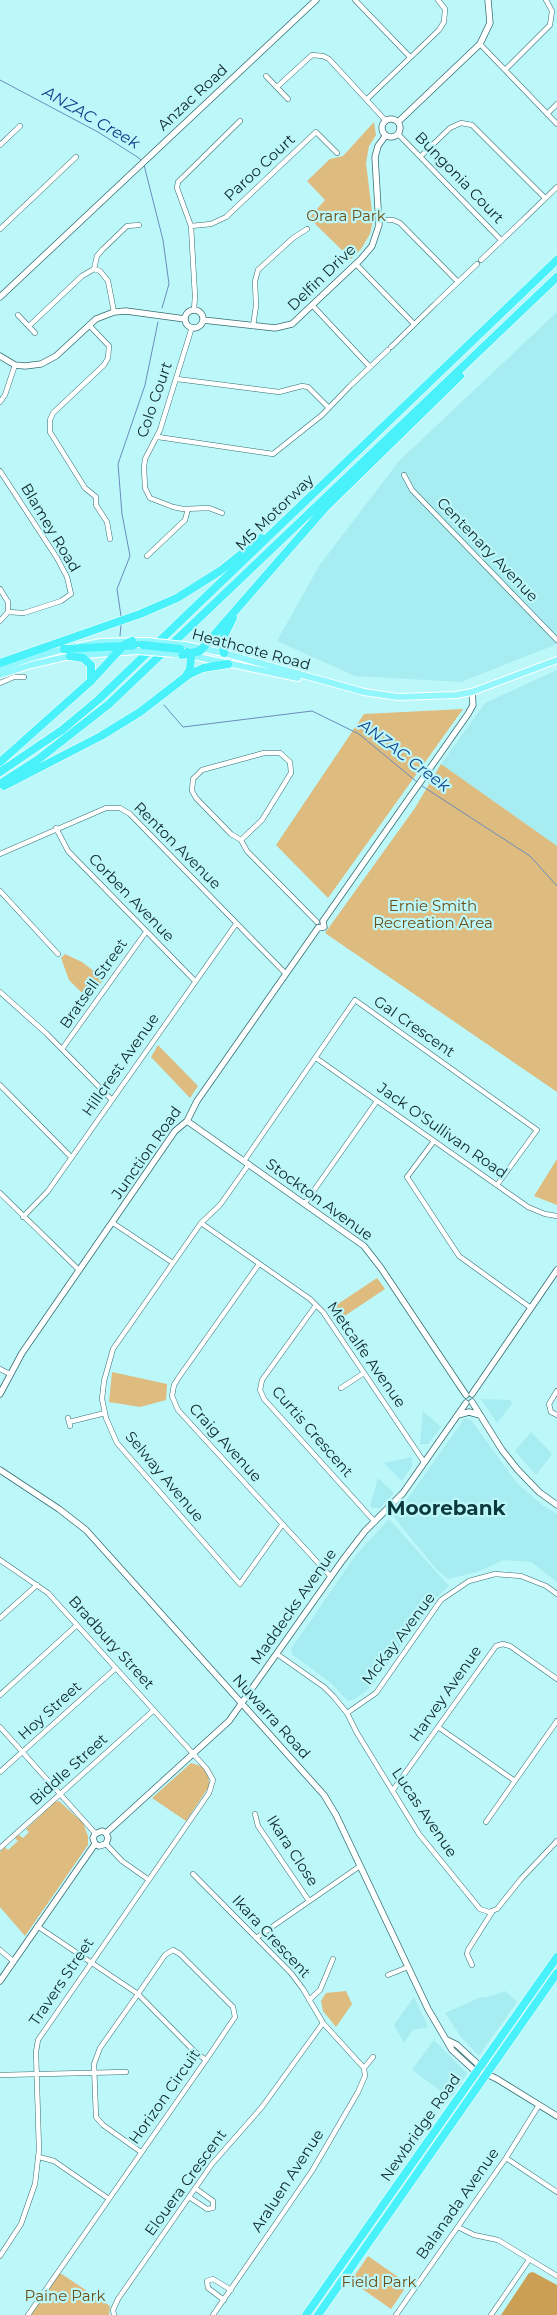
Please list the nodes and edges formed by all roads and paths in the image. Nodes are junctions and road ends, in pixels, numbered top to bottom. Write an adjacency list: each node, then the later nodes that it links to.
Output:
1 (316, 0): 40 (street, Anzac Road)
2 (355, 0): 8 (street)
3 (438, 0): 8 (street)
4 (488, 0): 7 (street)
5 (546, 0): 6 (street)
6 (555, 19): 9 (street)
7 (480, 44): 9 (street); 18 (street)
8 (410, 57): 12 (street)
9 (505, 70): 15 (street)
10 (266, 76): 11 (street)
11 (277, 87): 12 (street); 13 (street)
12 (367, 98): 17 (street)
13 (288, 99)
14 (557, 104): 15 (street)
15 (547, 114): 19 (street)
16 (240, 121): 31 (street)
17 (386, 121): 18 (street); 22 (street)
18 (398, 122): 21 (street)
19 (557, 124)
20 (20, 126): 23 (street)
21 (398, 134): 22 (street); 25 (street, Bungonia Court)
22 (386, 135): 29 (street, Delfin Drive)
23 (0, 145)
24 (337, 153): 31 (street, Paroo Court)
25 (421, 156): 28 (street); 34 (street, Bungonia Court)
26 (76, 157): 32 (street)
27 (557, 187): 28 (street, Bungonia Court)
28 (545, 198): 34 (street, Bungonia Court)
29 (380, 220): 36 (street, Delfin Drive); 39 (street)
30 (139, 225): 37 (street)
31 (191, 226): 42 (street)
32 (0, 228)
33 (307, 229): 50 (street)
34 (501, 240): 39 (street, Bungonia Court)
35 (557, 260): 63 (highway, M5 Motorway)
36 (356, 264): 41 (street, Delfin Drive); 47 (street)
37 (94, 269): 43 (street); 49 (street)
38 (557, 277): 52 (highway, M5 Motorway)
39 (458, 282): 47 (street, Bungonia Court)
40 (0, 297)
41 (313, 306): 50 (street, Delfin Drive); 56 (street)
42 (194, 310): 45 (street); 46 (street)
43 (114, 312): 45 (street); 48 (street)
44 (18, 315): 49 (street)
45 (185, 319): 51 (street)
46 (203, 320): 50 (street, Delfin Drive); 51 (street)
47 (414, 324): 56 (street, Bungonia Court)
48 (89, 325): 55 (street); 66 (street)
49 (29, 326): 53 (street)
50 (253, 326)
51 (192, 327): 57 (street, Colo Court)
52 (501, 330): 69 (highway); 95 (highway, M5 Motorway)
53 (35, 333)
54 (0, 356): 55 (street)
55 (15, 365): 58 (street)
56 (370, 367): 59 (street, Bungonia Court)
57 (176, 379): 59 (street); 60 (street, Colo Court)
58 (0, 402)
59 (328, 407): 60 (street, Bungonia Court)
60 (158, 437): 64 (street, Colo Court)
61 (0, 471): 70 (street, Blamey Road)
62 (404, 475): 72 (street, Centenary Avenue)
63 (332, 476): 83 (highway); 94 (highway, M5 Motorway)
64 (188, 509): 65 (street, Colo Court); 67 (street)
65 (222, 513)
66 (110, 539)
67 (147, 556)
68 (0, 589): 70 (street)
69 (242, 603): 76 (highway); 80 (highway)
70 (8, 612): 71 (street)
71 (0, 621)
72 (557, 640)
73 (132, 641): 74 (highway); 75 (main road); 77 (main road)
74 (123, 646): 75 (highway); 77 (highway); 78 (highway)
75 (142, 646): 78 (main road); 79 (highway, bridge)
76 (203, 648): 79 (highway); 80 (main road, Heathcote Road)
77 (64, 649): 85 (main road)
78 (117, 652): 81 (main road); 88 (highway)
79 (184, 652): 84 (main road, Heathcote Road); 89 (highway)
80 (224, 653): 90 (main road, Heathcote Road)
81 (70, 656): 86 (main road); 88 (highway)
82 (557, 660): 92 (main road, Heathcote Road)
83 (0, 663)
84 (228, 664): 89 (highway); 90 (main road, Heathcote Road)
85 (0, 669)
86 (0, 675)
87 (24, 677): 91 (street)
88 (91, 681): 93 (highway)
89 (182, 681): 96 (highway)
90 (319, 681): 92 (main road, Heathcote Road)
91 (0, 683)
92 (472, 692): 101 (street, Junction Road)
93 (0, 762)
94 (0, 772)
95 (0, 784)
96 (0, 788)
97 (56, 828): 99 (street, Renton Avenue); 102 (street, Renton Avenue); 103 (street, Corben Avenue)
98 (241, 840): 98 (street); 101 (street)
99 (0, 854)
100 (0, 891): 104 (street)
101 (319, 923): 105 (street, Junction Road)
102 (236, 924): 105 (street, Renton Avenue); 106 (street, Hillcrest Avenue)
103 (146, 932): 106 (street, Corben Avenue); 108 (street, Bratsell Street)
104 (58, 954)
105 (286, 974): 113 (street, Junction Road)
106 (194, 981): 111 (street, Hillcrest Avenue)
107 (0, 992): 108 (street)
108 (62, 1049): 111 (street)
109 (316, 1058): 112 (street, Jack O'Sullivan Road); 116 (street, Gal Crescent); 117 (street, Gal Crescent)
110 (0, 1085): 115 (street)
111 (112, 1100): 115 (street, Hillcrest Avenue)
112 (377, 1101): 114 (street, Jack O'Sullivan Road); 119 (street)
113 (187, 1121): 116 (street, Stockton Avenue); 122 (street, Junction Road)
114 (434, 1141): 117 (street, Jack O'Sullivan Road); 129 (street)
115 (71, 1157): 120 (street, Hillcrest Avenue)
116 (247, 1162): 119 (street, Stockton Avenue); 123 (street, Selway Avenue)
117 (497, 1185): 121 (street, Jack O'Sullivan Road)
118 (0, 1193): 120 (street)
119 (305, 1204): 136 (street, Stockton Avenue)
120 (22, 1216): 126 (street)
121 (557, 1216)
122 (113, 1223): 124 (street); 126 (street, Junction Road)
123 (201, 1223): 124 (street, Selway Avenue); 125 (street, Metcalfe Avenue)
124 (173, 1263): 138 (street, Selway Avenue)
125 (259, 1264): 128 (street, Metcalfe Avenue); 147 (street, Craig Avenue)
126 (79, 1270): 132 (street, Junction Road)
127 (557, 1270): 129 (street)
128 (316, 1305): 131 (street, Metcalfe Avenue); 146 (street, Curtis Crescent)
129 (531, 1308): 136 (street)
130 (0, 1370): 132 (street)
131 (364, 1372): 133 (street); 143 (street, Metcalfe Avenue)
132 (10, 1374): 135 (street, Junction Road)
133 (341, 1388)
134 (557, 1391): 141 (street)
135 (0, 1394)
136 (469, 1394): 137 (street)
137 (469, 1402): 139 (street, Maddecks Avenue); 140 (street)
138 (105, 1413): 142 (street); 147 (street, Selway Avenue)
139 (458, 1415): 140 (street); 143 (street, Maddecks Avenue)
140 (480, 1415): 145 (street)
141 (557, 1416)
142 (69, 1422)
143 (424, 1462): 146 (street, Maddecks Avenue)
144 (0, 1470): 158 (street, Nuwarra Road)
145 (557, 1505)
146 (375, 1522): 149 (street, Maddecks Avenue)
147 (282, 1525): 149 (street, Craig Avenue)
148 (0, 1560): 150 (street, Bradbury Street)
149 (331, 1577): 154 (street, Maddecks Avenue)
150 (38, 1585): 152 (street); 153 (street, Bradbury Street)
151 (557, 1594): 160 (street, McKay Avenue)
152 (0, 1618)
153 (77, 1625): 155 (street, Bradbury Street); 157 (street)
154 (277, 1654): 158 (street, Maddecks Avenue); 160 (street, Lucas Avenue)
155 (116, 1668): 159 (street, Bradbury Street); 164 (street, Hoy Street)
156 (557, 1679): 163 (street, Harvey Avenue)
157 (0, 1694)
158 (242, 1704): 165 (street, Maddecks Avenue); 178 (street, Nuwarra Road)
159 (154, 1710): 165 (street, Bradbury Street); 169 (street, Biddle Street)
160 (347, 1713): 168 (street, Lucas Avenue)
161 (557, 1721): 167 (street)
162 (0, 1726): 164 (street)
163 (438, 1728): 167 (street); 168 (street, Harvey Avenue)
164 (23, 1752): 166 (street, Hoy Street); 169 (street)
165 (194, 1754): 173 (street, Maddecks Avenue); 180 (street, Travers Street)
166 (0, 1772)
167 (515, 1781): 171 (street)
168 (393, 1790): 182 (street, Lucas Avenue)
169 (61, 1794): 172 (street); 177 (street, Biddle Street)
170 (255, 1814): 181 (street, Ikara Close)
171 (486, 1822)
172 (96, 1833): 173 (street); 175 (street)
173 (106, 1833): 176 (street)
174 (557, 1841): 182 (street)
175 (95, 1844): 176 (street); 183 (street)
176 (106, 1844): 180 (street)
177 (0, 1848)
178 (360, 1866): 181 (street); 191 (street, Nuwarra Road)
179 (193, 1874): 184 (street, Ikara Crescent)
180 (149, 1880): 189 (street, Travers Street)
181 (309, 1901): 184 (street)
182 (492, 1912): 190 (street)
183 (37, 1926): 188 (street); 189 (street)
184 (256, 1938): 196 (street, Ikara Crescent)
185 (0, 1950): 188 (street)
186 (557, 1957): 201 (highway, Newbridge Road)
187 (333, 1959): 196 (street)
188 (13, 1961): 194 (street)
189 (91, 1961): 195 (street); 206 (street, Travers Street)
190 (472, 1965)
191 (408, 1967): 193 (street); 201 (street, Nuwarra Road)
192 (557, 1973): 204 (highway, Newbridge Road)
193 (388, 1976)
194 (0, 1981)
195 (138, 1994): 199 (street); 199 (street, Horizon Circuit); 203 (street)
196 (309, 2000): 197 (street, Ikara Crescent)
197 (323, 2023): 200 (street, Ikara Crescent); 212 (street, Elouera Crescent)
198 (372, 2057): 200 (street, Araluen Avenue)
199 (206, 2060): 209 (street, Horizon Circuit)
200 (364, 2068): 220 (street, Araluen Avenue)
201 (479, 2069): 204 (street, Nuwarra Road); 225 (highway, Newbridge Road)
202 (126, 2072): 203 (street)
203 (94, 2073): 206 (street); 209 (street)
204 (487, 2074): 207 (street, Nuwarra Road); 226 (highway, Newbridge Road)
205 (0, 2075): 206 (street)
206 (37, 2075): 210 (street, Travers Street)
207 (539, 2105): 208 (street, Nuwarra Road); 211 (street, Balanada Avenue)
208 (557, 2116)
209 (141, 2152): 215 (street, Horizon Circuit)
210 (39, 2158): 215 (street); 217 (street, Travers Street)
211 (506, 2158): 213 (street); 216 (street, Balanada Avenue)
212 (195, 2188): 214 (street, Elouera Crescent); 214 (street)
213 (557, 2192)
214 (189, 2197): 223 (street, Elouera Crescent)
215 (109, 2199): 222 (street, Horizon Circuit)
216 (458, 2227): 218 (street); 227 (street, Balanada Avenue)
217 (0, 2256)
218 (529, 2260): 219 (street); 228 (street)
219 (557, 2276)
220 (231, 2290): 221 (street, Araluen Avenue); 221 (street)
221 (224, 2300): 224 (street, Araluen Avenue)
222 (28, 2315)
223 (114, 2315)
224 (213, 2315)
225 (306, 2315)
226 (318, 2315)
227 (396, 2315)
228 (491, 2315)

